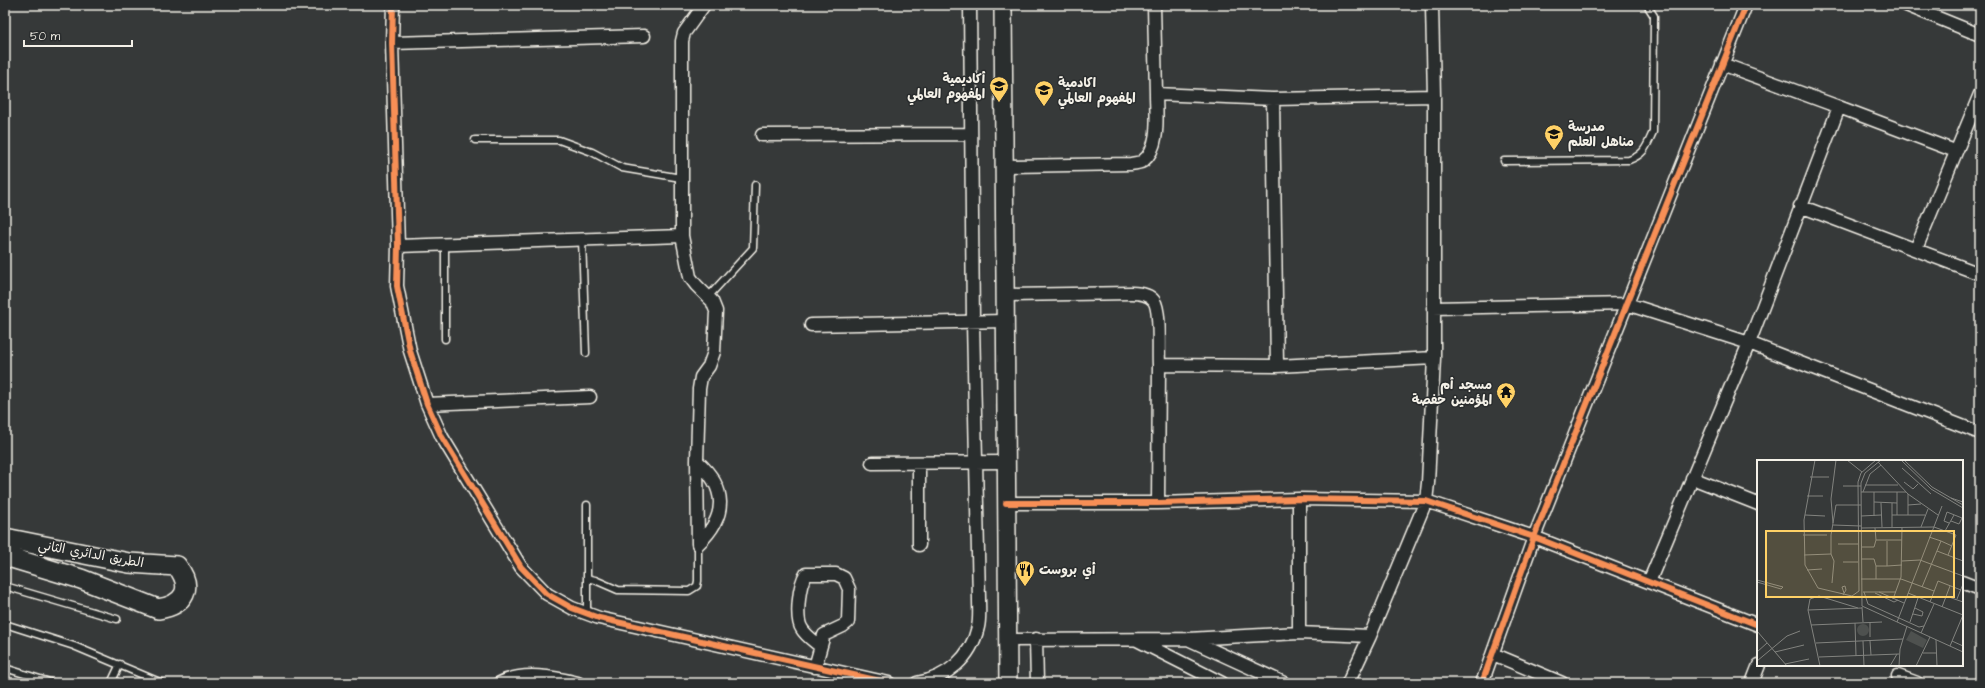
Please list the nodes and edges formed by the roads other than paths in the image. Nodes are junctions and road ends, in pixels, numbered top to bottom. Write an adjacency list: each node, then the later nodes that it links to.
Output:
1 (393, 5): 12 (street)
2 (704, 5): 25 (street)
3 (970, 5): 19 (street)
4 (1003, 5): 24 (main road)
5 (1154, 5): 14 (street)
6 (1432, 5): 16 (street)
7 (1647, 5): 23 (lane)
8 (1746, 5): 13 (street)
9 (1906, 5): 10 (street)
10 (1980, 35)
11 (644, 36): 12 (street)
12 (392, 43): 31 (street)
13 (1722, 64): 18 (street); 36 (street)
14 (1156, 94): 17 (street); 24 (street)
15 (1980, 94): 22 (street)
16 (1434, 96): 17 (street); 37 (street)
17 (1273, 99): 46 (street)
18 (1839, 107): 22 (street); 27 (street)
19 (971, 134): 20 (street); 39 (street)
20 (762, 135)
21 (475, 140): 25 (lane)
22 (1955, 151): 32 (street)
23 (1504, 161)
24 (1004, 166): 34 (main road)
25 (681, 178): 28 (street)
26 (755, 185): 35 (lane)
27 (1800, 206): 32 (street); 42 (street)
28 (682, 236): 29 (street); 35 (street)
29 (582, 239): 30 (street); 43 (lane)
30 (445, 244): 31 (street); 41 (lane)
31 (398, 246): 48 (street)
32 (1916, 249): 33 (street)
33 (1980, 274)
34 (1005, 295): 38 (main road); 45 (street)
35 (708, 297): 50 (street)
36 (1627, 304): 37 (street); 42 (street); 62 (street)
37 (1433, 308): 44 (street)
38 (1005, 321): 39 (street); 51 (main road)
39 (973, 322): 40 (street); 54 (street)
40 (811, 325)
41 (445, 339)
42 (1749, 343): 49 (street); 55 (street)
43 (586, 353)
44 (1434, 358): 46 (street); 57 (street)
45 (1159, 365): 46 (street); 59 (street)
46 (1277, 366)
47 (590, 397): 48 (street)
48 (427, 404): 72 (street)
49 (1980, 433)
50 (697, 460): 64 (street); 64 (street)
51 (1006, 462): 54 (street); 58 (main road)
52 (872, 463): 53 (street)
53 (919, 463): 54 (street); 65 (street)
54 (976, 463): 96 (street)
55 (1692, 478): 61 (street); 68 (street)
56 (1299, 498): 57 (street); 59 (street); 76 (street)
57 (1426, 501): 62 (street); 77 (street)
58 (1006, 503): 59 (street); 81 (main road)
59 (1158, 503)
60 (587, 504): 67 (lane)
61 (1757, 504)
62 (1534, 537): 68 (street); 83 (street)
63 (5, 538): 66 (main road, الطريق الدائري الثاني)
64 (698, 544): 67 (lane)
65 (919, 545)
66 (5, 556)
67 (587, 578): 72 (lane)
68 (1649, 582): 75 (street)
69 (1963, 582): 71 (street)
70 (5, 586): 73 (lane)
71 (1980, 589)
72 (587, 614): 86 (street)
73 (117, 619)
74 (5, 624): 84 (lane)
75 (1757, 624)
76 (1299, 633): 77 (street); 80 (street)
77 (1370, 636): 101 (street)
78 (1036, 639): 79 (street); 81 (street); 98 (street)
79 (1134, 639): 80 (street); 99 (street)
80 (1188, 639): 100 (street)
81 (1007, 640): 97 (main road)
82 (820, 646): 82 (street); 86 (street)
83 (1493, 654): 102 (street); 103 (street)
84 (120, 664): 91 (lane); 92 (lane)
85 (1759, 666): 104 (street)
86 (815, 667): 95 (street)
87 (5, 668): 89 (lane)
88 (1899, 675): 105 (street)
89 (43, 681): 90 (lane)
90 (53, 683)
91 (111, 683)
92 (162, 683)
93 (500, 683): 94 (street)
94 (578, 683)
95 (889, 683)
96 (917, 683)
97 (1008, 683)
98 (1037, 683)
99 (1222, 683)
100 (1284, 683)
101 (1348, 683)
102 (1482, 683)
103 (1562, 683)
104 (1752, 683)
105 (1917, 683)

